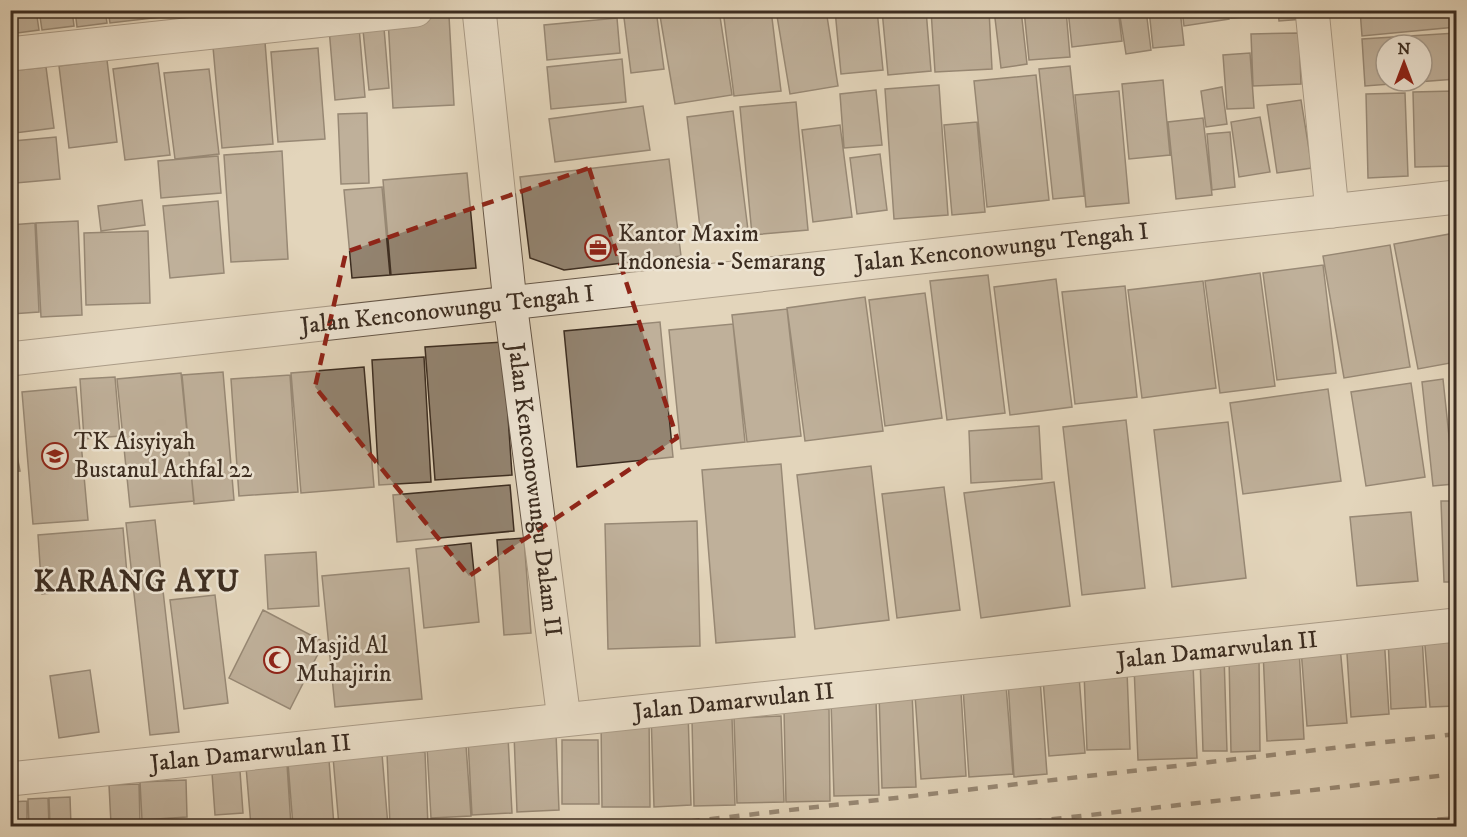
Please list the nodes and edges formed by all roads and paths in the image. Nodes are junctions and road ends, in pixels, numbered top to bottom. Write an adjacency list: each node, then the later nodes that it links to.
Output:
1 (416, 10): 4 (street)
2 (478, 10): 7 (street, Jalan Kenconowungu Dalam II)
3 (1312, 10): 6 (street)
4 (10, 54)
5 (1456, 197): 6 (street, Jalan Kenconowungu Tengah I)
6 (1332, 211): 7 (street, Jalan Kenconowungu Tengah I)
7 (510, 302): 8 (street, Jalan Kenconowungu Tengah I); 10 (street, Jalan Kenconowungu Dalam II)
8 (10, 359)
9 (1456, 625): 10 (street, Jalan Damarwulan II)
10 (564, 719): 11 (street, Jalan Damarwulan II)
11 (10, 779)

